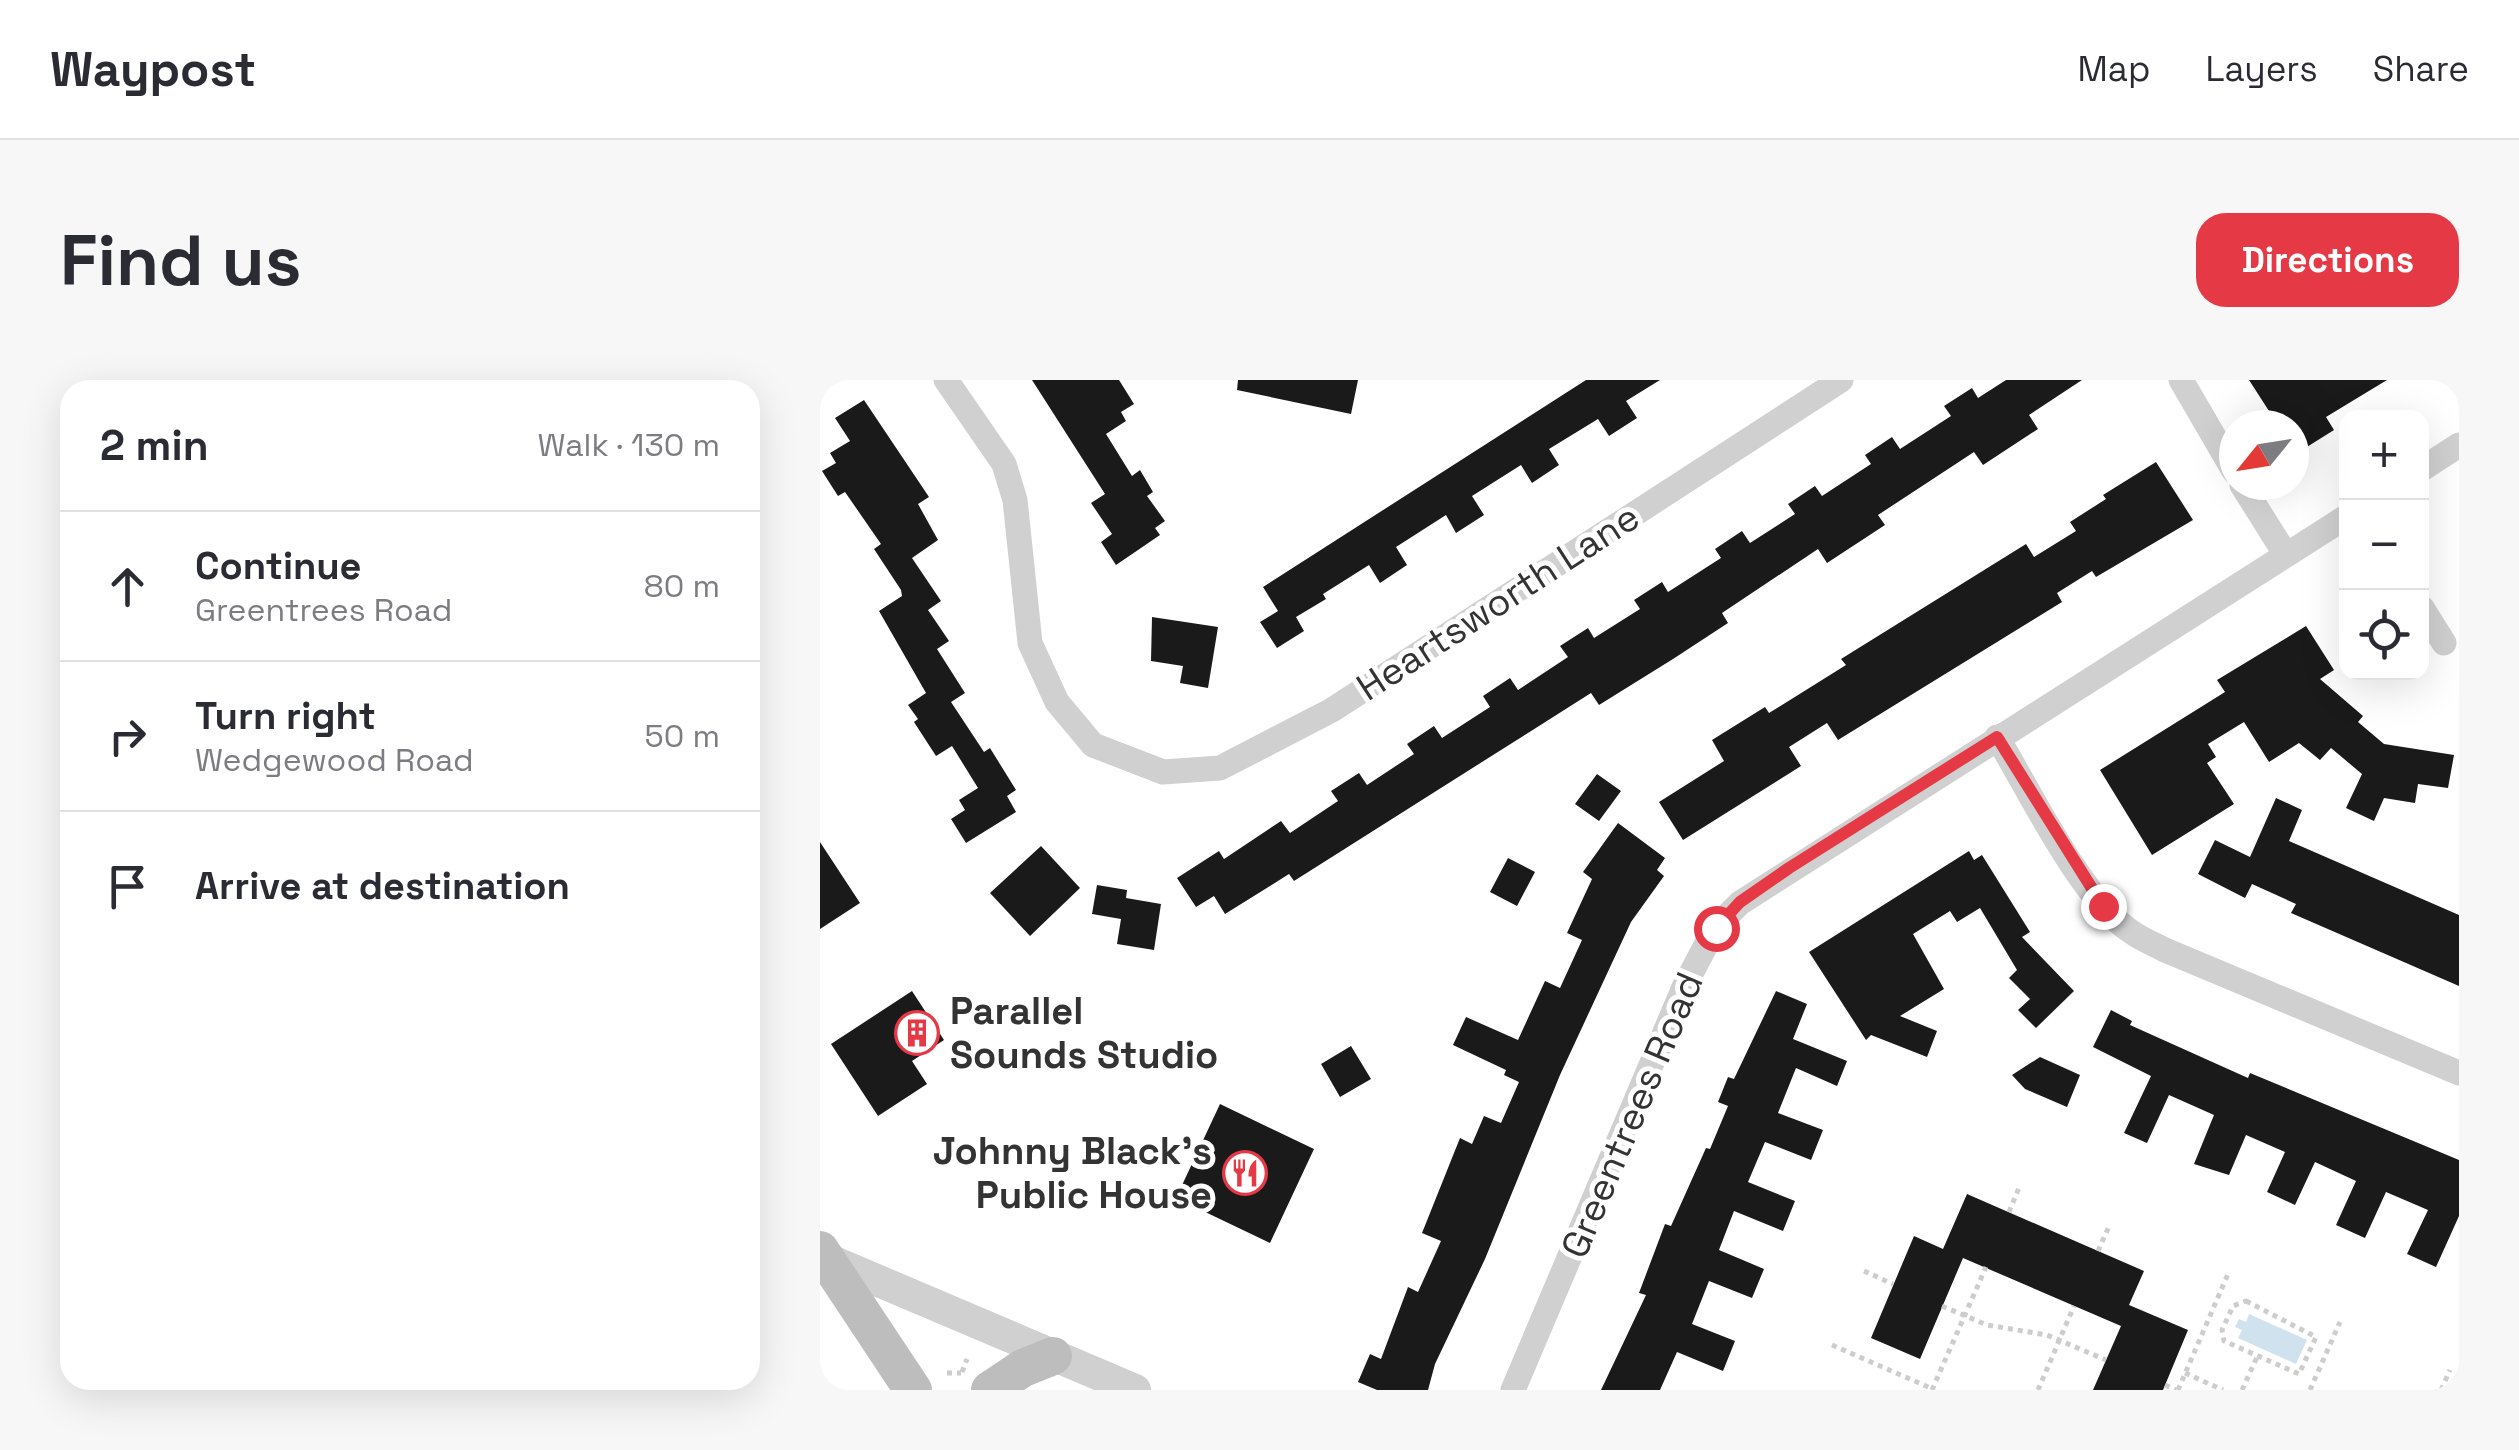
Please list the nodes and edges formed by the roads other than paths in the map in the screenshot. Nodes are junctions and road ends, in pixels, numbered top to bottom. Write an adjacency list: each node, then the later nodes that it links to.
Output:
1 (946, 380): 2 (street, Heartsworth Lane)
2 (1841, 380)
3 (2181, 380): 4 (street)
4 (2219, 445)
5 (2459, 445): 6 (street)
6 (2429, 464)
7 (2251, 500): 9 (street)
8 (2339, 521): 9 (street, Greentrees Road)
9 (2286, 555): 12 (street, Greentrees Road)
10 (2429, 619): 11 (street)
11 (2444, 643)
12 (1997, 737): 13 (street); 19 (street, Greentrees Road)
13 (2459, 1074)
14 (822, 1255): 15 (street); 17 (main road)
15 (1053, 1356): 16 (main road); 18 (street)
16 (975, 1381)
17 (913, 1390)
18 (1134, 1390)
19 (1514, 1390)

